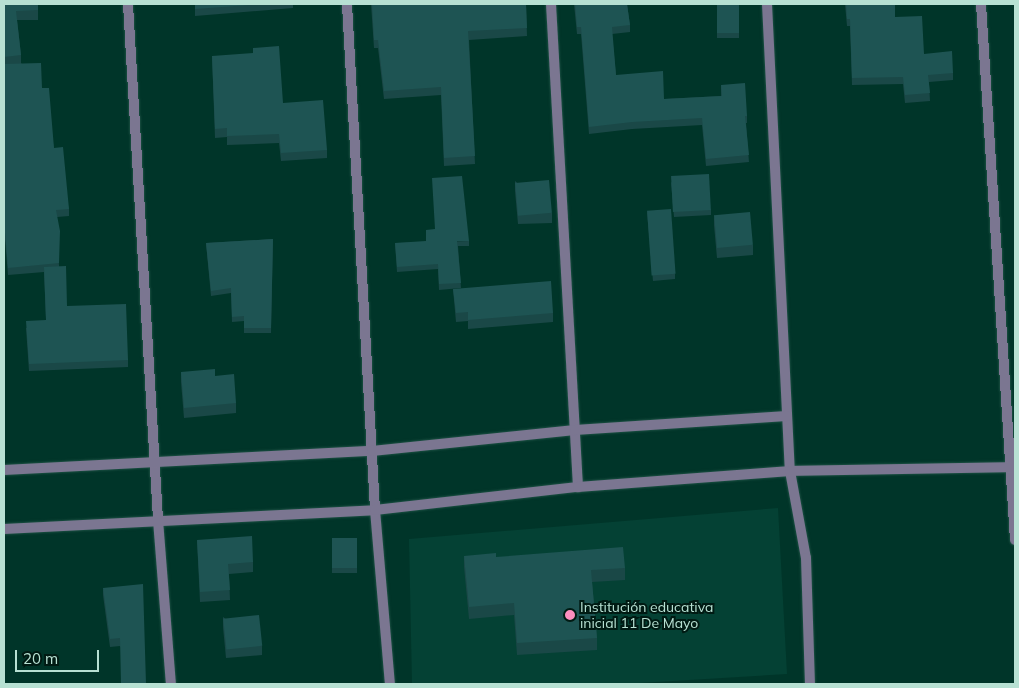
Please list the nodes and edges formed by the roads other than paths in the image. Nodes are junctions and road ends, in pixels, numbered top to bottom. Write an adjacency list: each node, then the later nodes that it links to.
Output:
1 (128, 4): 9 (street)
2 (347, 4): 8 (street)
3 (551, 4): 7 (street)
4 (767, 4): 6 (street)
5 (981, 4): 10 (street)
6 (787, 416): 7 (street); 12 (street)
7 (575, 430): 8 (street); 13 (street)
8 (372, 451): 9 (street); 14 (street)
9 (155, 461): 11 (street); 15 (street)
10 (1012, 467): 12 (street); 17 (street)
11 (4, 470)
12 (790, 471): 13 (street); 20 (street)
13 (578, 487): 14 (street)
14 (375, 510): 15 (street); 19 (street)
15 (158, 520): 16 (street); 18 (street)
16 (4, 529)
17 (1015, 540)
18 (171, 684)
19 (390, 684)
20 (810, 684)

